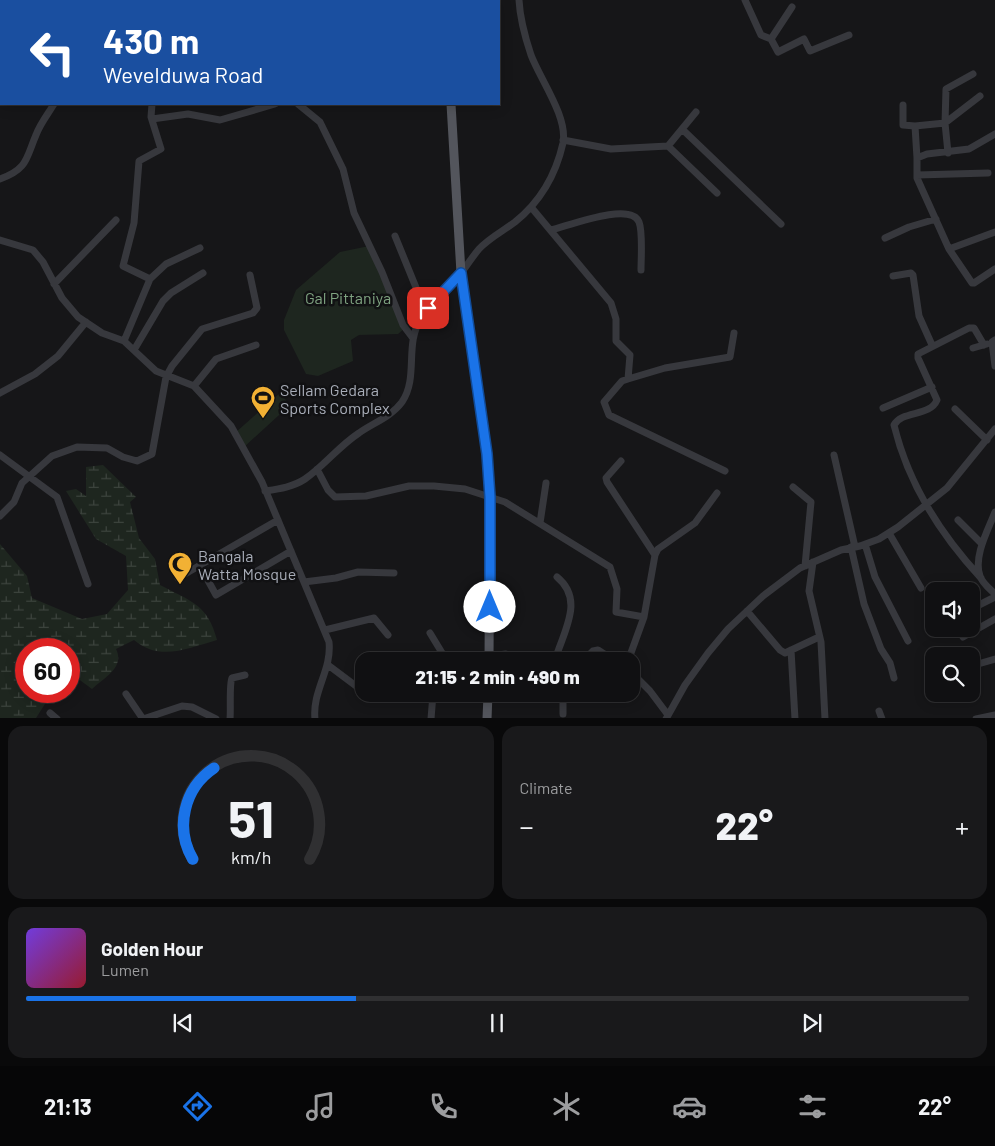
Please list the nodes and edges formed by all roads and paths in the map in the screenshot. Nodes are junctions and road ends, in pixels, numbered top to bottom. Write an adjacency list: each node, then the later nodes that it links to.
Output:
1 (519, 0): 20 (street)
2 (745, 0): 5 (street)
3 (792, 7): 5 (street)
4 (849, 35): 5 (street)
5 (771, 39)
6 (973, 74): 16 (street)
7 (980, 96): 16 (street)
8 (53, 105): 26 (street)
9 (152, 105): 15 (street)
10 (272, 105): 15 (street)
11 (299, 105): 50 (street)
12 (451, 105): 42 (main road)
13 (903, 105): 17 (street)
14 (696, 112): 18 (street)
15 (152, 119): 45 (street)
16 (946, 123): 17 (street); 22 (street)
17 (915, 126): 23 (street)
18 (682, 129): 21 (street); 31 (street)
19 (995, 134): 22 (street)
20 (563, 140): 21 (street); 28 (street)
21 (668, 146): 27 (street)
22 (948, 153): 23 (street)
23 (917, 158): 25 (street)
24 (988, 173): 25 (street)
25 (916, 175): 29 (street)
26 (0, 178)
27 (717, 193)
28 (531, 208): 32 (street); 42 (street)
29 (936, 218): 35 (street); 38 (street)
30 (116, 220): 46 (street)
31 (781, 224)
32 (551, 230): 40 (street); 60 (street)
33 (995, 232): 38 (street)
34 (394, 236): 47 (street)
35 (885, 238)
36 (0, 240): 46 (street)
37 (200, 248): 45 (street)
38 (949, 249): 39 (street)
39 (995, 269)
40 (641, 270)
41 (203, 273): 57 (street)
42 (461, 273): 47 (street); 78 (main road)
43 (250, 275): 59 (street)
44 (893, 276): 54 (street)
45 (150, 279): 51 (street)
46 (54, 284): 48 (street)
47 (426, 312): 50 (street)
48 (86, 322): 51 (street); 63 (street)
49 (734, 333): 60 (street)
50 (412, 337): 71 (street)
51 (124, 340): 57 (street)
52 (994, 341): 55 (street); 58 (street)
53 (256, 345): 61 (street)
54 (932, 345): 55 (street); 62 (street)
55 (984, 345): 56 (street)
56 (973, 348)
57 (134, 350): 59 (street)
58 (995, 366)
59 (166, 377): 61 (street); 73 (street)
60 (628, 379): 72 (street)
61 (194, 386): 76 (street)
62 (932, 387): 64 (street); 79 (street)
63 (0, 393)
64 (883, 408)
65 (955, 409): 67 (street)
66 (995, 429): 67 (street)
67 (987, 440): 79 (street)
68 (0, 455): 73 (street)
69 (834, 455): 88 (street)
70 (621, 462): 90 (street)
71 (317, 469): 76 (street); 78 (street)
72 (724, 471)
73 (30, 476): 81 (street); 99 (street)
74 (546, 483): 84 (street)
75 (793, 487): 93 (street)
76 (265, 491): 82 (street)
77 (717, 493): 90 (street)
78 (490, 497): 84 (street); 114 (main road)
79 (926, 506): 85 (street); 97 (street)
80 (995, 512): 87 (street)
81 (0, 516)
82 (278, 520): 89 (street); 92 (street)
83 (958, 520): 87 (street)
84 (540, 523): 104 (street)
85 (889, 533): 86 (street); 100 (street)
86 (866, 544): 88 (street); 111 (street)
87 (982, 544): 97 (street)
88 (853, 547): 91 (street); 121 (street)
89 (291, 551): 92 (street); 98 (street)
90 (655, 555): 104 (street)
91 (812, 562): 93 (street); 110 (street)
92 (200, 566): 96 (street)
93 (805, 566): 103 (street)
94 (394, 573): 98 (street)
95 (557, 577): 115 (street)
96 (178, 578)
97 (980, 578): 101 (street)
98 (304, 582): 107 (street)
99 (88, 584)
100 (921, 588)
101 (995, 595): 102 (street)
102 (980, 604)
103 (747, 612): 112 (street); 131 (street)
104 (644, 618): 116 (street)
105 (995, 619): 106 (street)
106 (980, 627)
107 (325, 630): 109 (street); 119 (street)
108 (430, 633): 113 (street)
109 (388, 635)
110 (819, 637): 112 (street); 140 (street)
111 (908, 641)
112 (791, 650): 139 (street)
113 (442, 652)
114 (489, 652)
115 (560, 652)
116 (631, 652)
117 (995, 659): 118 (street)
118 (980, 663)
119 (328, 665): 123 (street); 136 (street)
120 (245, 675): 135 (street)
121 (894, 678)
122 (640, 681): 131 (street)
123 (355, 685)
124 (126, 694): 133 (street)
125 (432, 702): 137 (street)
126 (488, 702): 138 (main road)
127 (563, 702): 129 (street)
128 (50, 713): 132 (street)
129 (563, 714)
130 (995, 715): 141 (street)
131 (667, 717)
132 (57, 718)
133 (143, 718): 134 (street)
134 (216, 718)
135 (230, 718)
136 (315, 718)
137 (431, 718)
138 (487, 718)
139 (795, 718)
140 (825, 718)
141 (976, 718)

